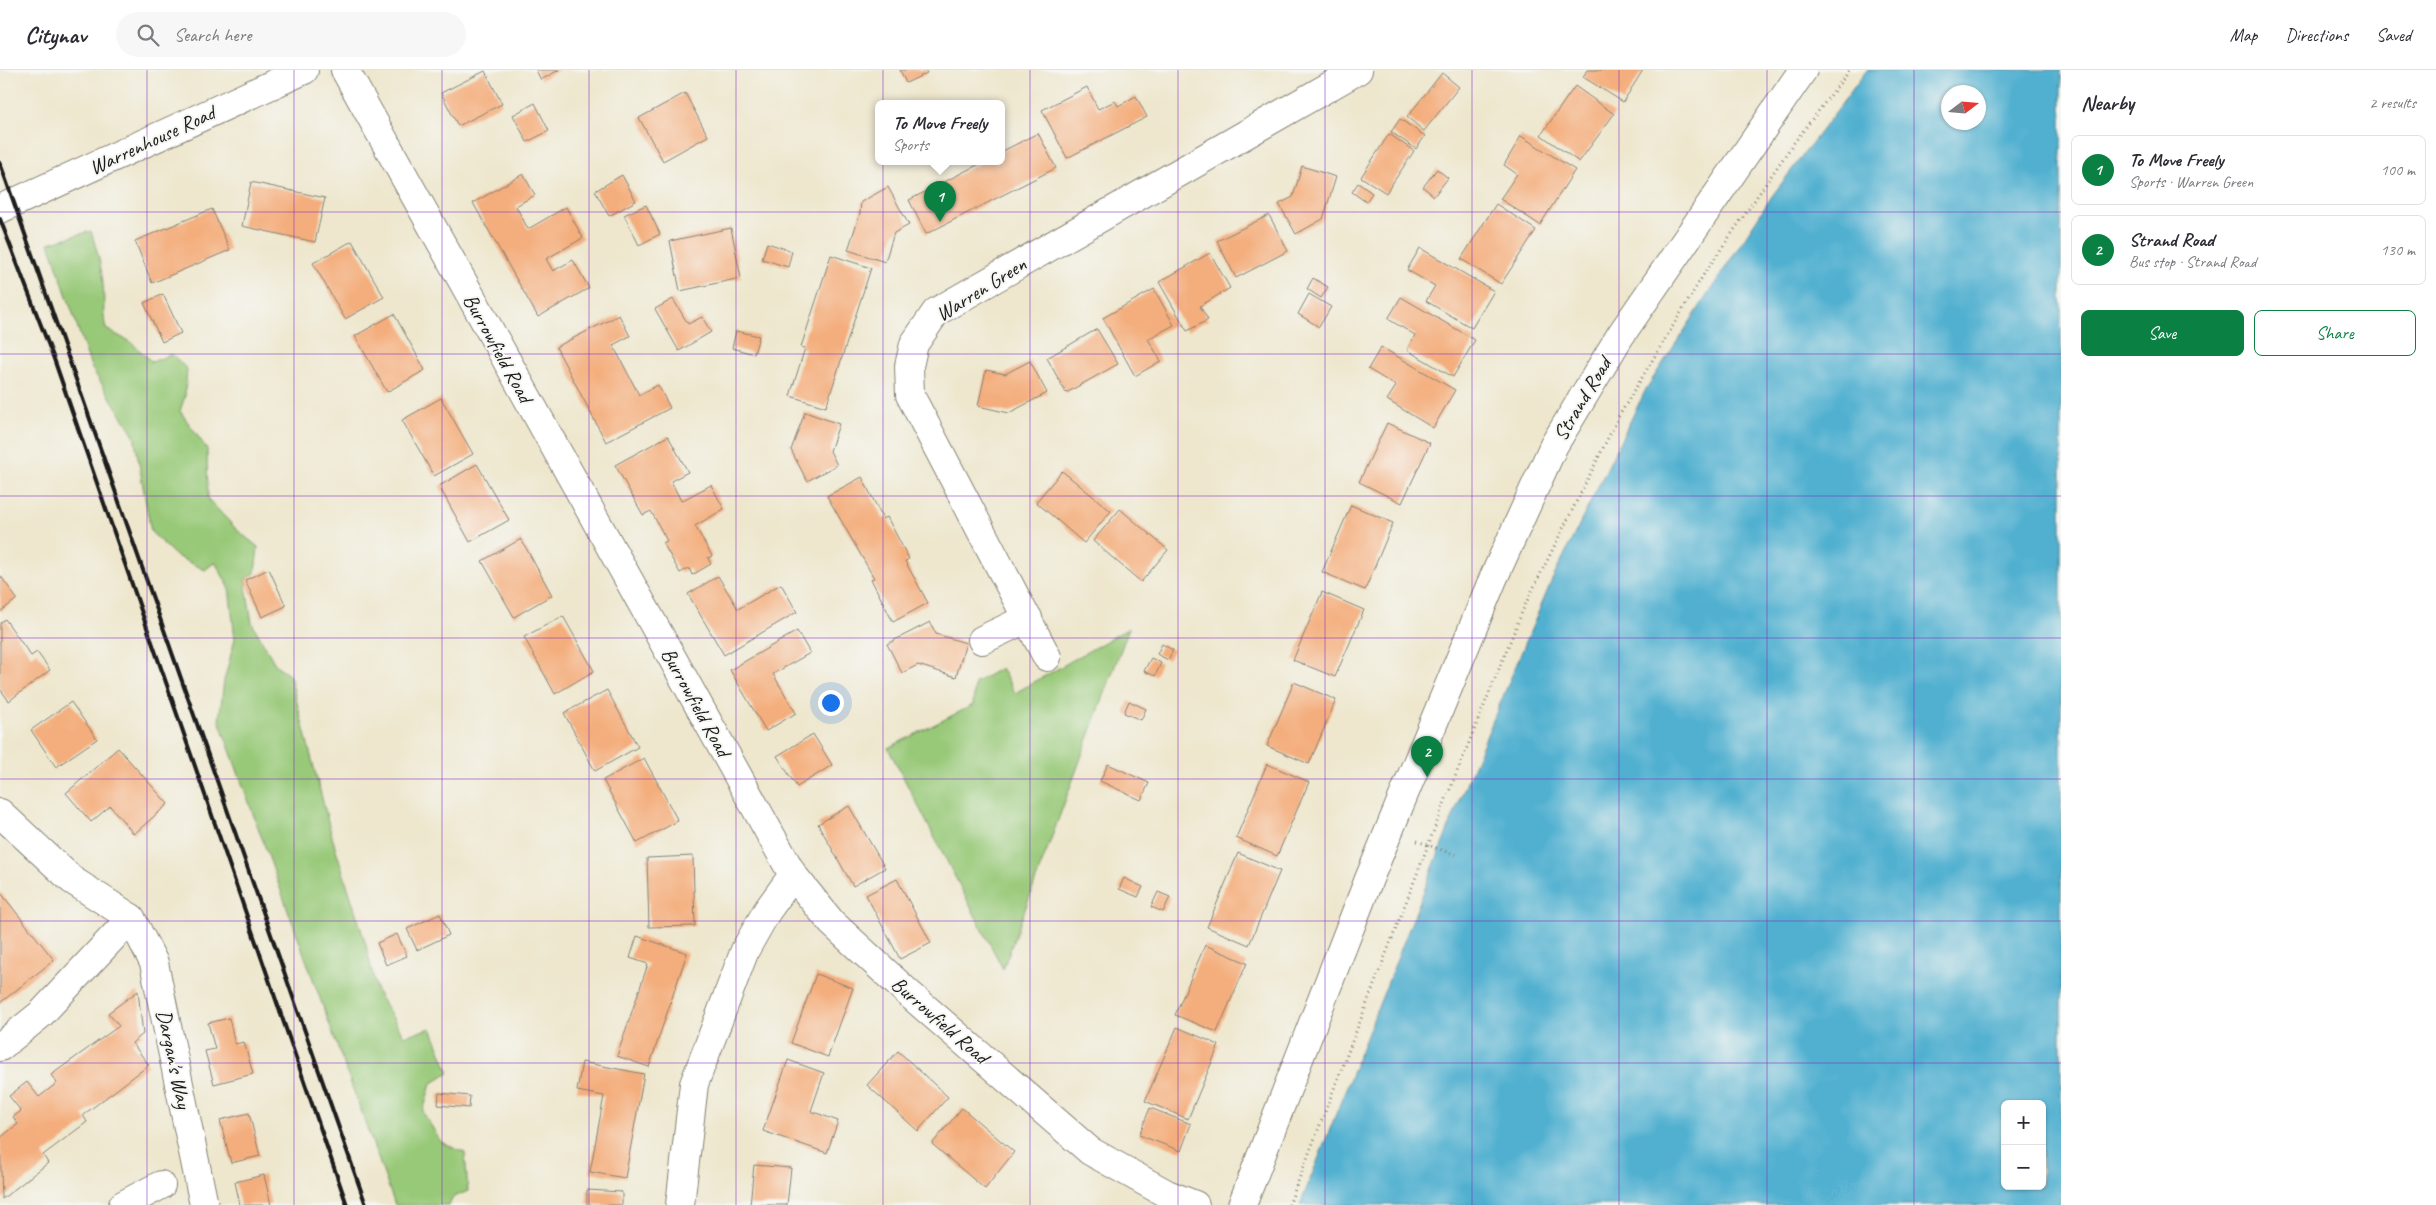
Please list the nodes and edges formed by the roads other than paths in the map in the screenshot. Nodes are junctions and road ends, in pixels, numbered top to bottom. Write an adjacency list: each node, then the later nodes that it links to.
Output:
1 (304, 70): 5 (street, Warrenhouse Road)
2 (345, 70): 10 (street, Burrowfield Road)
3 (1358, 70): 6 (street, Warren Green)
4 (1803, 70): 18 (street, Strand Road)
5 (0, 209)
6 (1028, 618): 7 (street); 8 (street, Warren Green)
7 (982, 640)
8 (1048, 657)
9 (0, 813): 11 (street)
10 (793, 875): 16 (street); 17 (street, Burrowfield Road)
11 (130, 918): 12 (street); 15 (street, Dargan's Way)
12 (0, 1047)
13 (161, 1185): 14 (street)
14 (123, 1205)
15 (204, 1205)
16 (680, 1205)
17 (1195, 1205)
18 (1242, 1205)

